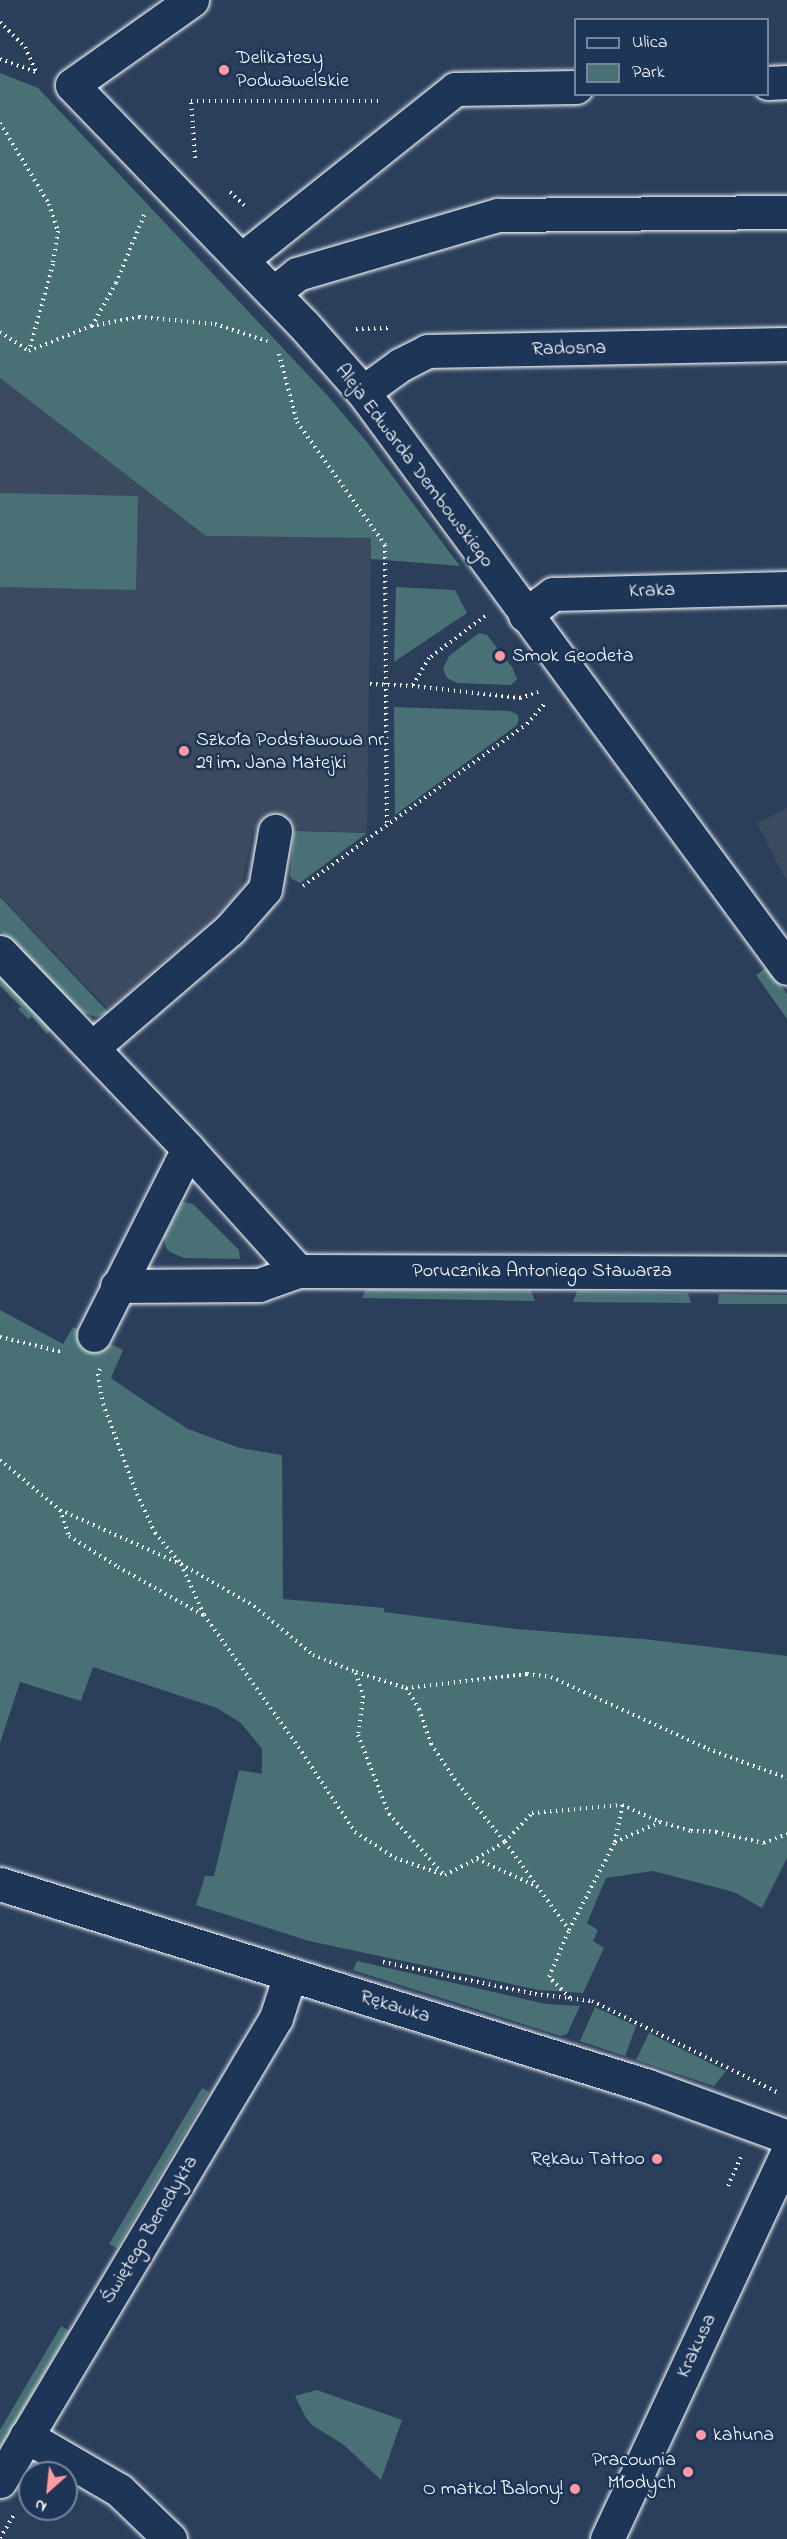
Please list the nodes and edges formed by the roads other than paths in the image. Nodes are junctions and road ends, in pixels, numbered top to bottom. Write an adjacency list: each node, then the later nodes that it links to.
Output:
1 (192, 0): 6 (street, Aleja Edwarda Dembowskiego)
2 (769, 82): 3 (street)
3 (787, 82)
4 (574, 87): 6 (street)
5 (787, 212): 7 (street)
6 (241, 260): 7 (street, Aleja Edwarda Dembowskiego)
7 (273, 293): 9 (street, Aleja Edwarda Dembowskiego)
8 (787, 344): 9 (street, Radosna)
9 (363, 392): 11 (street, Aleja Edwarda Dembowskiego)
10 (787, 588): 11 (street, Kraka)
11 (525, 615): 14 (street, Aleja Edwarda Dembowskiego)
12 (274, 831): 15 (street)
13 (0, 952): 15 (street)
14 (787, 968)
15 (93, 1047): 16 (street)
16 (188, 1149): 17 (street); 19 (street)
17 (298, 1271): 18 (street, Porucznika Antoniego Stawarza); 19 (street, Porucznika Antoniego Stawarza)
18 (787, 1273)
19 (117, 1286): 20 (street)
20 (93, 1335)
21 (0, 1884): 22 (street, Rękawka)
22 (290, 1975): 23 (street, Rękawka); 25 (street, Świętego Benedykta)
23 (787, 2137)
24 (787, 2153): 28 (street, Krakusa)
25 (26, 2436): 26 (street, Świętego Benedykta); 27 (street)
26 (0, 2481)
27 (170, 2539)
28 (607, 2539)

